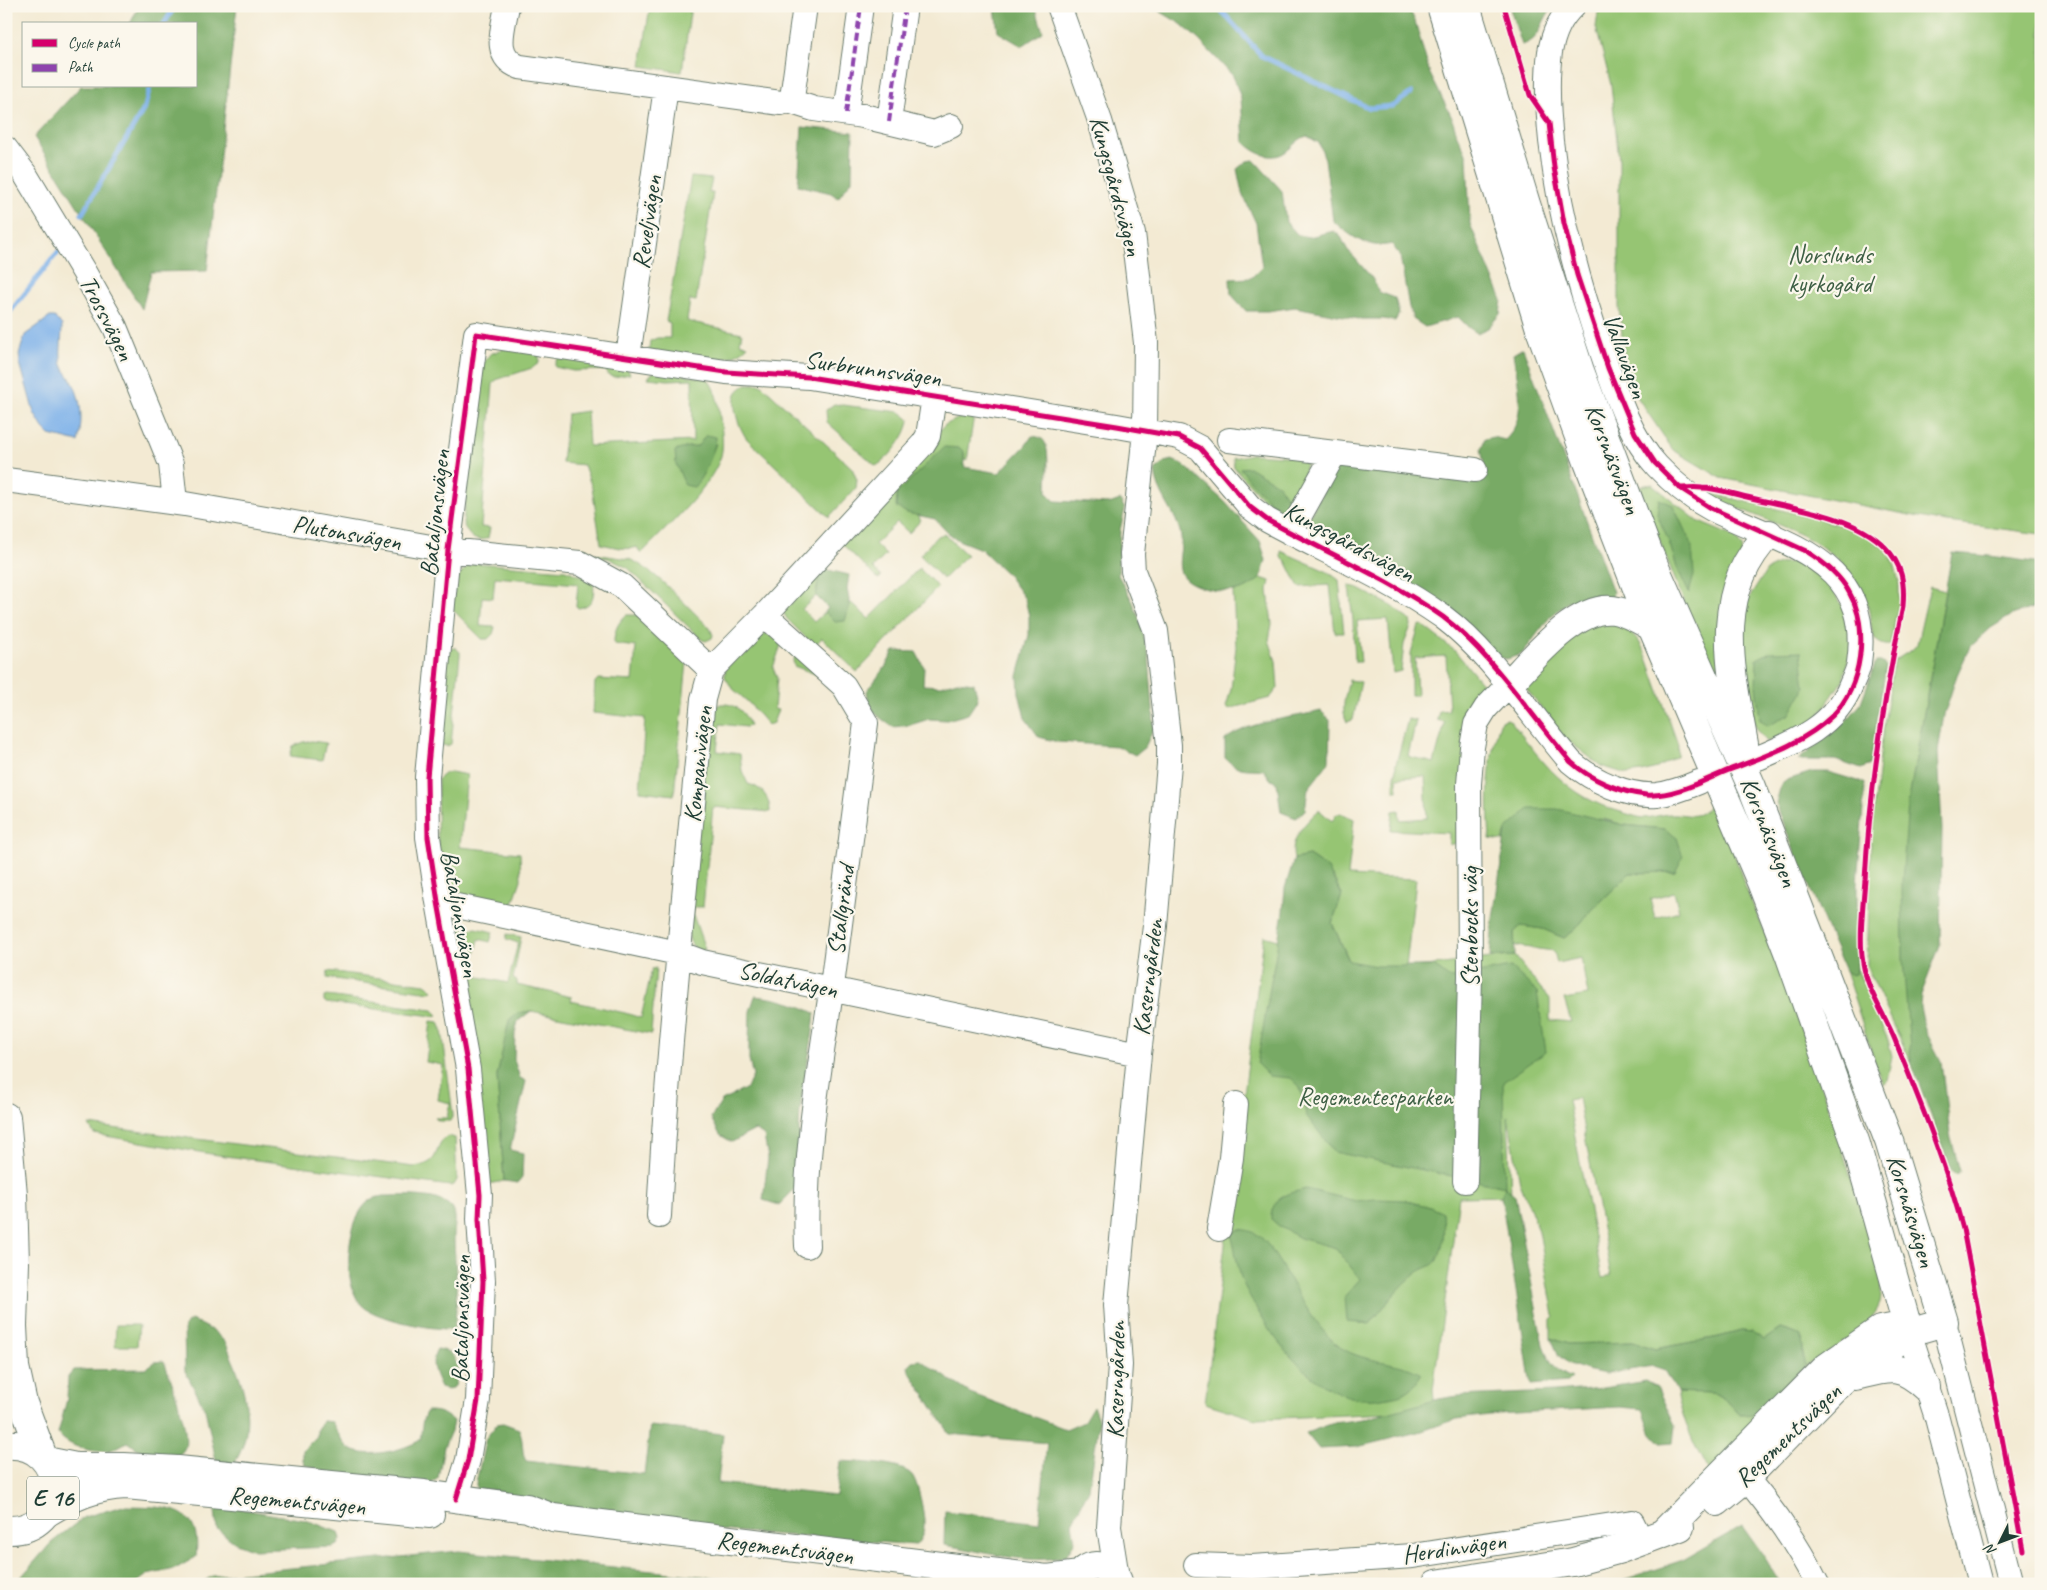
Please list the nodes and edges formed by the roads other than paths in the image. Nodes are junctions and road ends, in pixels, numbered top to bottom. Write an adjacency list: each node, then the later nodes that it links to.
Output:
1 (507, 6): 9 (street)
2 (804, 6): 10 (street)
3 (861, 6): 11 (street)
4 (905, 6): 12 (street)
5 (1060, 6): 18 (street, Kungsgårdsvägen)
6 (1440, 6): 28 (main road, Korsnäsvägen)
7 (1466, 6): 33 (main road, Korsnäsvägen)
8 (1573, 6): 25 (street, Vallavägen)
9 (666, 87): 10 (street); 16 (street, Reveljvägen)
10 (789, 101): 11 (street)
11 (846, 113): 12 (street)
12 (889, 122): 13 (street)
13 (951, 126)
14 (6, 149): 23 (street, Trossvägen)
15 (476, 334): 16 (street, Surbrunnsvägen); 26 (street, Bataljonsvägen)
16 (628, 357): 17 (street, Surbrunnsvägen)
17 (934, 397): 18 (street, Surbrunnsvägen); 27 (street, Kompanivägen)
18 (1145, 432): 24 (street, Kungsgårdsvägen); 37 (street, Kaserngården)
19 (1229, 440): 20 (street)
20 (1334, 454): 21 (street); 24 (street)
21 (1475, 470)
22 (6, 480): 23 (street, Plutonsvägen)
23 (176, 502): 26 (street, Plutonsvägen)
24 (1290, 533): 30 (street, Kungsgårdsvägen)
25 (1769, 534): 31 (street); 33 (main road)
26 (448, 550): 29 (street, Plutonsvägen); 34 (street, Bataljonsvägen)
27 (765, 615): 29 (street, Kompanivägen); 36 (street, Stallgränd)
28 (1652, 627): 30 (main road); 44 (main road, Korsnäsvägen)
29 (711, 670): 35 (street, Kompanivägen)
30 (1508, 685): 32 (street, Kungsgårdsvägen); 40 (street, Stenbocks väg)
31 (1758, 758)
32 (1699, 782)
33 (1752, 787): 45 (main road, Korsnäsvägen)
34 (438, 902): 35 (street, Soldatvägen); 54 (street, Bataljonsvägen)
35 (678, 953): 36 (street, Soldatvägen); 41 (street, Kompanivägen)
36 (831, 988): 37 (street, Soldatvägen); 43 (street, Stallgränd)
37 (1139, 1054): 60 (street, Kaserngården)
38 (1236, 1104): 42 (street)
39 (6, 1117): 51 (main road, E 16)
40 (1465, 1181)
41 (659, 1216)
42 (1219, 1229)
43 (807, 1246)
44 (1895, 1282): 46 (main road); 47 (main road, Korsnäsvägen)
45 (1944, 1322): 47 (main road); 65 (street, Korsnäsvägen)
46 (1880, 1330): 47 (main road); 52 (main road, Regementsvägen)
47 (1909, 1332): 48 (main road, Regementsvägen); 49 (street, Korsnäsvägen)
48 (1847, 1378): 49 (main road); 52 (main road, Regementsvägen)
49 (1926, 1387): 64 (street, Korsnäsvägen)
50 (6, 1445): 51 (main road, E 16)
51 (44, 1459): 53 (main road, Regementsvägen); 55 (main road, E 16)
52 (1739, 1471): 57 (main road, Regementsvägen); 63 (street)
53 (177, 1480): 54 (main road, Regementsvägen); 55 (main road, Regementsvägen)
54 (454, 1507): 61 (main road, Regementsvägen)
55 (46, 1513): 56 (main road, E 16)
56 (12, 1535)
57 (1652, 1537): 59 (street, Herdinvägen); 62 (main road, Regementsvägen)
58 (1196, 1565): 59 (street, Herdinvägen)
59 (1253, 1575)
60 (1098, 1577): 61 (main road, Regementsvägen)
61 (1051, 1582)
62 (1436, 1584)
63 (1818, 1584)
64 (1980, 1584)
65 (2011, 1584)

